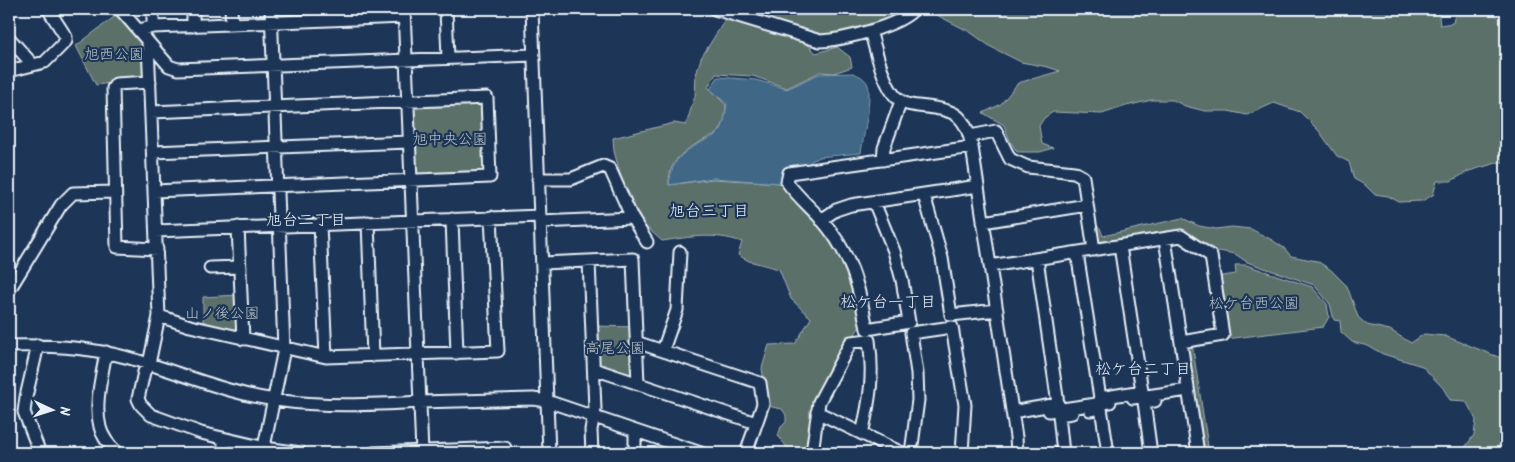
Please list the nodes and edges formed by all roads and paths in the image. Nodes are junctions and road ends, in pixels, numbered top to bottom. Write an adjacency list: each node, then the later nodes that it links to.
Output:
1 (48, 9): 23 (street)
2 (120, 9): 16 (street)
3 (153, 9): 15 (street)
4 (193, 9): 14 (street)
5 (231, 9): 13 (street)
6 (271, 9): 12 (street)
7 (446, 9): 21 (street)
8 (532, 9): 20 (street)
9 (715, 9): 17 (street)
10 (914, 9): 17 (street)
11 (404, 13): 12 (street); 22 (street)
12 (272, 23): 13 (street); 24 (street)
13 (232, 24): 14 (street)
14 (193, 26): 15 (street)
15 (153, 27): 16 (street)
16 (138, 30): 19 (street)
17 (870, 30): 29 (street)
18 (9, 38): 23 (street)
19 (148, 43): 25 (street); 26 (street)
20 (533, 55): 21 (street); 38 (street)
21 (448, 58): 22 (street)
22 (406, 60): 24 (street); 30 (street)
23 (33, 65): 27 (street)
24 (274, 65): 25 (street); 31 (street)
25 (173, 68): 26 (street)
26 (149, 70): 28 (street)
27 (9, 71)
28 (150, 82): 32 (street); 43 (street)
29 (901, 101): 33 (street); 37 (street)
30 (408, 102): 31 (street); 34 (street); 39 (street)
31 (275, 107): 32 (street); 35 (street)
32 (151, 112): 36 (street)
33 (971, 141): 37 (street); 41 (street); 46 (street)
34 (409, 142): 35 (street); 39 (street)
35 (277, 147): 36 (street); 40 (street)
36 (153, 152): 42 (street)
37 (883, 160): 52 (street)
38 (538, 179): 48 (street); 50 (street)
39 (411, 180): 40 (street); 51 (street)
40 (278, 186): 42 (street); 56 (street)
41 (978, 186): 44 (street); 54 (street)
42 (154, 191): 58 (street)
43 (114, 192): 62 (street); 72 (street)
44 (924, 195): 45 (street); 73 (street)
45 (874, 202): 52 (street); 52 (street)
46 (1087, 206): 54 (street); 63 (street)
47 (491, 217): 49 (street); 50 (street); 84 (street)
48 (632, 218): 50 (street); 60 (street)
49 (452, 219): 51 (street); 84 (street)
50 (540, 219): 68 (street)
51 (412, 220): 53 (street); 85 (street)
52 (821, 220)
53 (368, 222): 55 (street); 86 (street)
54 (983, 222): 69 (street)
55 (320, 224): 56 (street); 87 (street)
56 (280, 225): 57 (street); 81 (street)
57 (238, 227): 58 (street); 70 (street)
58 (156, 231): 62 (street)
59 (1165, 239): 61 (street); 78 (street); 78 (street)
60 (648, 242)
61 (1120, 246): 63 (street); 65 (street)
62 (156, 249): 74 (street)
63 (1094, 250): 65 (street)
64 (680, 252): 82 (street)
65 (1077, 252): 66 (street)
66 (1037, 259): 69 (street); 96 (street)
67 (589, 261): 68 (street); 77 (street); 89 (street)
68 (542, 263): 93 (street)
69 (990, 266): 73 (street)
70 (240, 267): 71 (street); 76 (street)
71 (210, 268)
72 (9, 290)
73 (997, 312): 75 (street); 96 (street)
74 (159, 316): 76 (street); 88 (street)
75 (865, 334)
76 (244, 339): 81 (street)
77 (636, 342): 82 (street); 90 (street)
78 (1181, 342): 91 (street)
79 (38, 345): 80 (street); 83 (street); 105 (street)
80 (9, 346)
81 (284, 349): 87 (street); 92 (street)
82 (663, 350): 98 (street)
83 (106, 352): 88 (street); 106 (street)
84 (457, 353): 85 (street)
85 (418, 354): 86 (street); 94 (street)
86 (373, 356): 87 (street)
87 (326, 357)
88 (149, 364): 92 (street); 101 (street)
89 (594, 370): 90 (street); 97 (street)
90 (638, 384): 98 (street)
91 (1189, 392): 96 (street); 124 (street); 125 (street)
92 (273, 400): 94 (street); 102 (street)
93 (547, 401): 94 (street); 97 (street); 112 (street)
94 (420, 402): 103 (street)
95 (817, 412): 100 (street); 100 (street); 117 (street)
96 (1013, 414): 121 (street)
97 (593, 418): 99 (street); 113 (street)
98 (756, 423): 116 (street)
99 (635, 431): 114 (street); 115 (street)
100 (862, 434): 118 (street)
101 (224, 439): 102 (street); 107 (street)
102 (265, 451): 108 (street)
103 (422, 452): 104 (street); 110 (street)
104 (464, 452): 111 (street)
105 (40, 453)
106 (117, 453)
107 (224, 453)
108 (301, 453)
109 (374, 453): 110 (street)
110 (382, 453)
111 (506, 453)
112 (549, 453)
113 (592, 453)
114 (636, 453)
115 (701, 453)
116 (746, 453)
117 (812, 453)
118 (902, 453)
119 (911, 453): 120 (street)
120 (962, 453)
121 (1017, 453)
122 (1063, 453): 123 (street)
123 (1108, 453)
124 (1152, 453)
125 (1198, 453)

